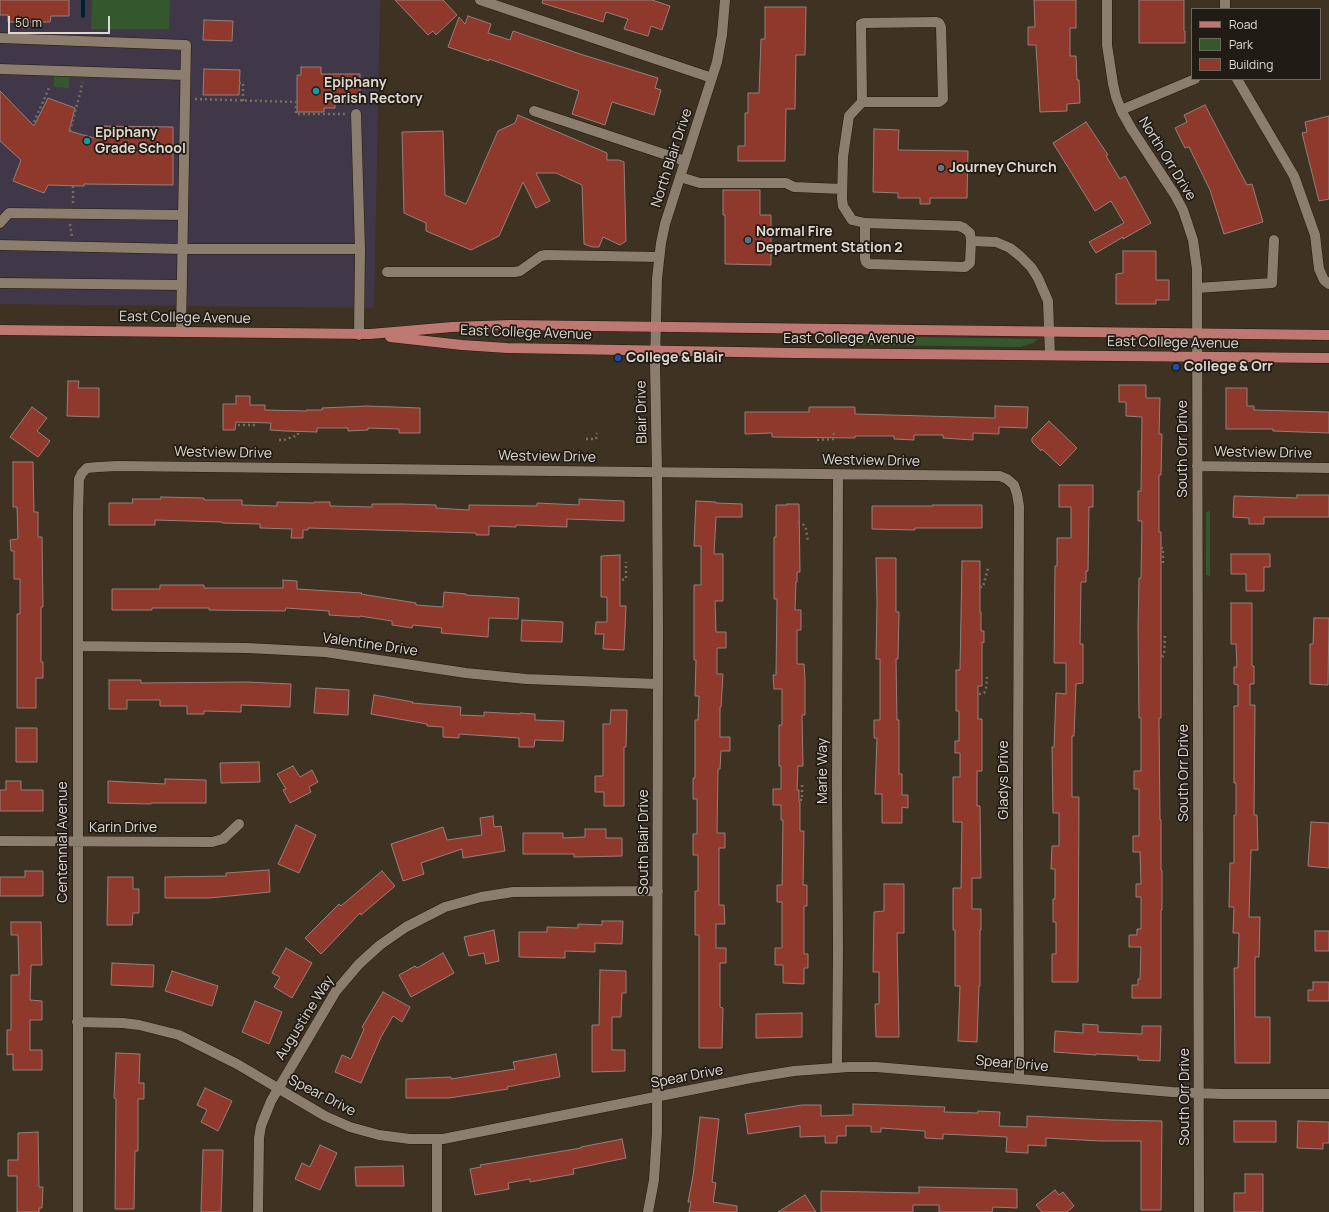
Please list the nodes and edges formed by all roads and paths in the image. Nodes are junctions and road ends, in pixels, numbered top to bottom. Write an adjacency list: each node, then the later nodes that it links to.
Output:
1 (480, 0): 9 (street)
2 (725, 0): 9 (street, North Blair Drive)
3 (1107, 0): 18 (street, North Orr Drive)
4 (33, 22): 5 (path)
5 (34, 26)
6 (0, 38): 8 (street)
7 (0, 69): 8 (street)
8 (185, 75): 27 (street)
9 (712, 78): 24 (street, North Blair Drive)
10 (1193, 80): 18 (street)
11 (1238, 80): 38 (street)
12 (239, 83): 16 (path)
13 (49, 88): 22 (path)
14 (81, 90): 23 (path)
15 (192, 99): 16 (path)
16 (243, 100): 20 (path)
17 (862, 102): 17 (street); 26 (street)
18 (1121, 110): 40 (street, North Orr Drive)
19 (534, 111): 24 (street)
20 (333, 114)
21 (356, 114): 34 (street)
22 (34, 122)
23 (70, 132)
24 (685, 161): 25 (street, North Blair Drive)
25 (680, 177): 26 (street); 35 (street, North Blair Drive)
26 (842, 189): 29 (street)
27 (182, 215): 28 (street); 33 (street)
28 (0, 223)
29 (865, 223): 31 (street); 31 (street)
30 (1274, 240): 40 (street)
31 (971, 241): 43 (street)
32 (0, 245): 33 (street)
33 (182, 249): 34 (street); 39 (street)
34 (360, 250): 46 (street)
35 (659, 257): 36 (street); 41 (street, North Blair Drive)
36 (387, 272)
37 (0, 283): 39 (street)
38 (1329, 284)
39 (182, 285): 44 (street)
40 (1197, 288): 45 (street, North Orr Drive)
41 (656, 327): 43 (main road, East College Avenue); 47 (main road, East College Avenue); 49 (street, Blair Drive)
42 (0, 330): 44 (main road, East College Avenue)
43 (1050, 331): 45 (main road, East College Avenue); 50 (street)
44 (181, 332): 46 (main road, East College Avenue)
45 (1197, 333): 48 (main road, East College Avenue); 51 (street, South Orr Drive)
46 (359, 334): 47 (main road, East College Avenue)
47 (370, 334): 49 (main road, East College Avenue)
48 (1329, 335)
49 (655, 350): 50 (main road, East College Avenue); 63 (street, Blair Drive)
50 (1050, 355): 51 (main road, East College Avenue)
51 (1197, 357): 52 (main road, East College Avenue); 61 (street, South Orr Drive)
52 (1329, 358)
53 (238, 425): 54 (path)
54 (258, 425)
55 (834, 431): 60 (path)
56 (298, 433): 59 (path)
57 (596, 433): 58 (path)
58 (586, 439)
59 (279, 440)
60 (817, 440)
61 (1197, 466): 62 (street, Westview Drive); 91 (street, South Orr Drive)
62 (1329, 468)
63 (657, 472): 64 (street, Westview Drive); 65 (street, Westview Drive); 79 (street, South Blair Drive)
64 (82, 473): 76 (street, Centennial Avenue)
65 (838, 475): 66 (street, Westview Drive); 88 (street, Marie Way)
66 (1012, 483): 89 (street, Gladys Drive)
67 (798, 522): 68 (path)
68 (808, 542)
69 (1161, 548): 71 (path)
70 (626, 562): 73 (path)
71 (1163, 565)
72 (988, 568): 74 (path)
73 (622, 580)
74 (980, 587)
75 (1165, 634): 77 (path)
76 (78, 646): 79 (street, Valentine Drive); 85 (street, Centennial Avenue)
77 (1162, 656)
78 (987, 677): 80 (path)
79 (658, 684): 86 (street, South Blair Drive)
80 (979, 694)
81 (802, 782): 82 (path)
82 (800, 800)
83 (239, 824): 85 (street, Karin Drive)
84 (0, 842): 85 (street, Karin Drive)
85 (77, 842): 87 (street, Centennial Avenue)
86 (658, 891): 90 (street, Augustine Way); 93 (street, South Blair Drive)
87 (77, 1022): 90 (street, Spear Drive); 95 (street, Centennial Avenue)
88 (837, 1067): 89 (street, Spear Drive); 93 (street, Spear Drive)
89 (1019, 1079): 91 (street, Spear Drive)
90 (278, 1089): 94 (street, Spear Drive); 96 (street, Augustine Way)
91 (1199, 1093): 92 (street, Spear Drive); 99 (street, South Orr Drive)
92 (1329, 1094)
93 (658, 1097): 94 (street, Spear Drive); 98 (street, South Blair Drive)
94 (436, 1139): 97 (street)
95 (78, 1212)
96 (258, 1212)
97 (437, 1212)
98 (648, 1212)
99 (1199, 1212)

